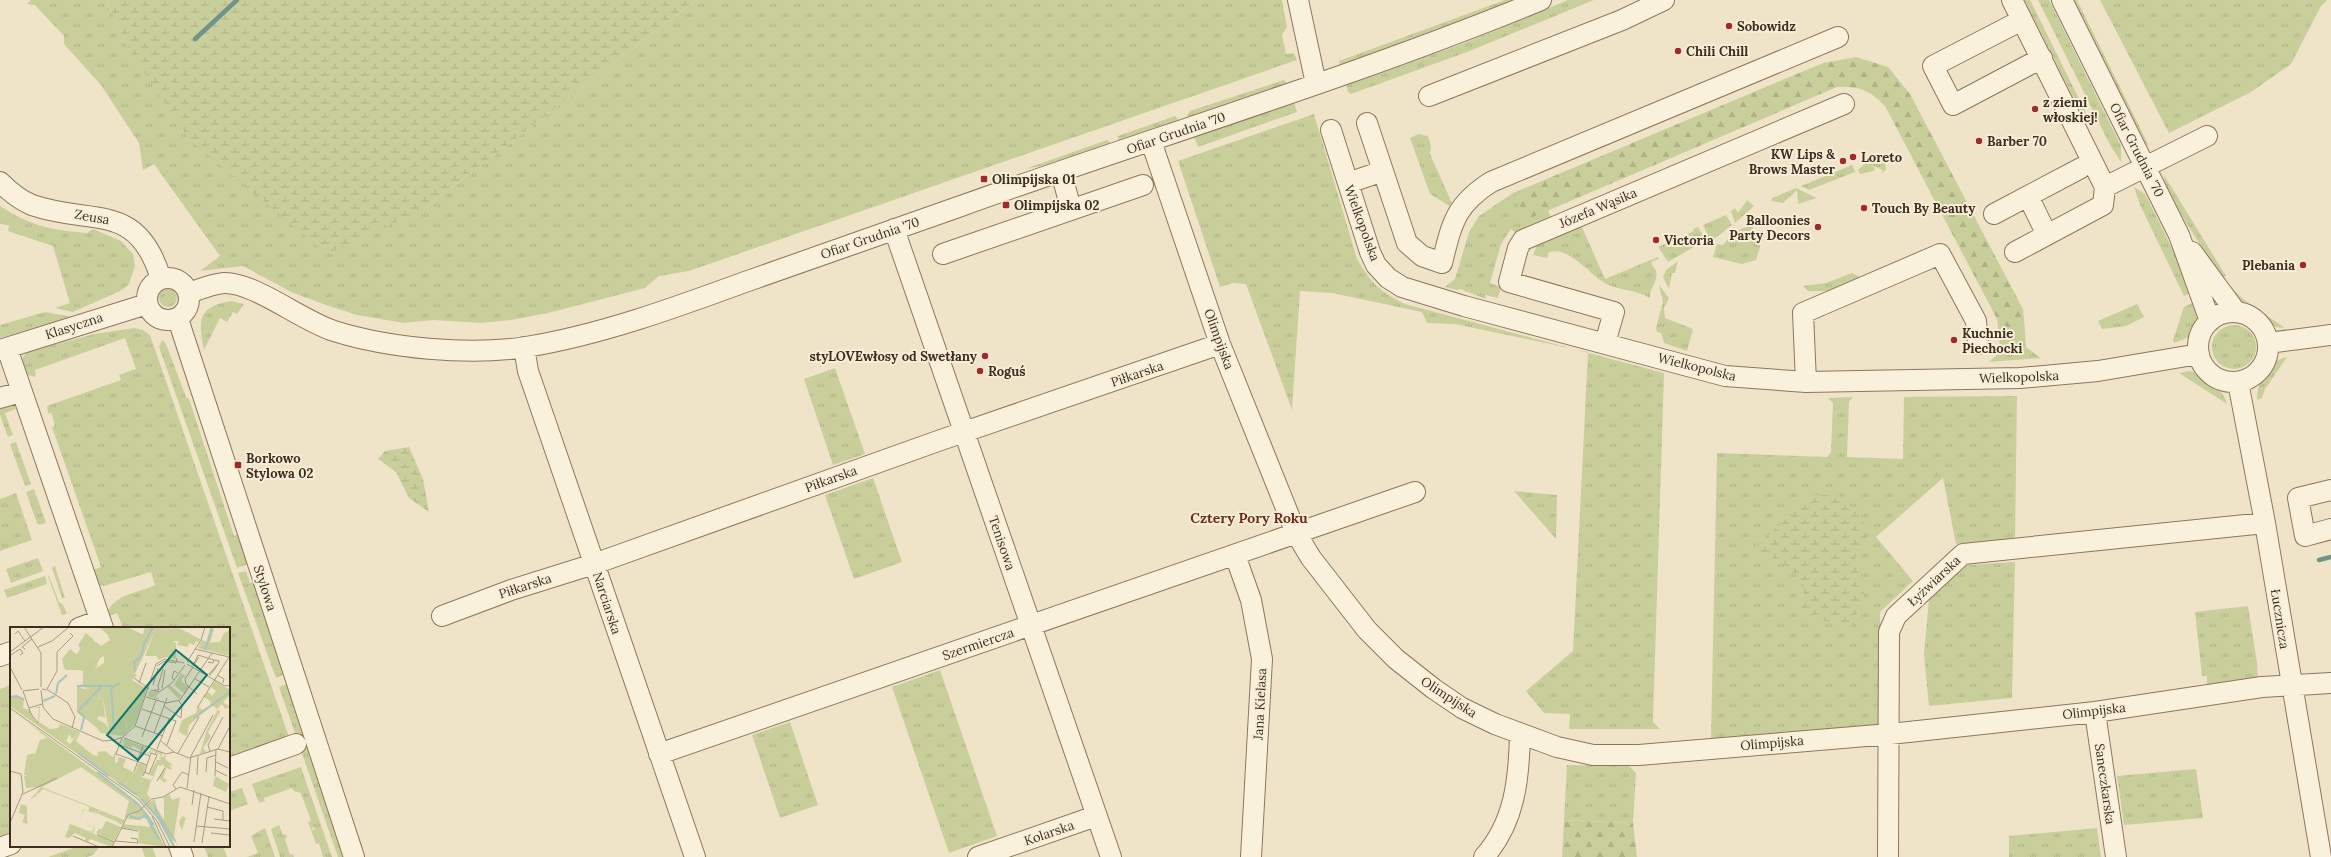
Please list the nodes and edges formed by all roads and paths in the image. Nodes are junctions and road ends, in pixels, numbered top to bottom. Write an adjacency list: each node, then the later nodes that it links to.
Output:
1 (1298, 0): 9 (street)
2 (1541, 0): 9 (street, Ofiar Grudnia '70)
3 (1664, 0): 10 (street)
4 (2012, 0): 6 (street)
5 (2062, 0): 16 (street, Ofiar Grudnia '70)
6 (2022, 20): 8 (street); 8 (street)
7 (1838, 37): 18 (street)
8 (2042, 58): 23 (street)
9 (1316, 84): 15 (street, Ofiar Grudnia '70)
10 (1429, 96)
11 (1844, 104): 39 (street, Józefa Wąsika)
12 (1367, 123): 18 (street)
13 (1331, 130): 21 (street, Wielkopolska)
14 (2207, 136): 16 (street)
15 (1151, 141): 19 (street, Ofiar Grudnia '70); 41 (street, Olimpijska)
16 (2145, 166): 23 (street); 29 (street, Ofiar Grudnia '70)
17 (2081, 168): 24 (street)
18 (1383, 171): 21 (street)
19 (1061, 172): 25 (street); 27 (street, Ofiar Grudnia '70)
20 (0, 182): 32 (street, Zeusa)
21 (1348, 183): 39 (street, Wielkopolska)
22 (1143, 184): 25 (street)
23 (2105, 187): 28 (street)
24 (2028, 196): 26 (street); 28 (street)
25 (1071, 209): 31 (street)
26 (1994, 214)
27 (894, 229): 43 (street, Ofiar Grudnia '70); 50 (street, Tenisowa)
28 (2047, 235): 30 (street)
29 (2179, 235): 35 (street, Ofiar Grudnia '70); 37 (street, Ofiar Grudnia '70)
30 (2015, 252)
31 (944, 254)
32 (161, 279): 33 (street); 34 (street)
33 (189, 293): 36 (street); 43 (street, Ofiar Grudnia '70)
34 (147, 304): 36 (street); 44 (street, Klasyczna)
35 (2236, 312): 37 (street); 40 (street)
36 (178, 319): 77 (street, Stylowa)
37 (2210, 321): 45 (street)
38 (2331, 335): 40 (street)
39 (1605, 343): 46 (street, Wielkopolska)
40 (2268, 343): 47 (street)
41 (1220, 344): 50 (street, Piłkarska); 55 (street, Olimpijska)
42 (1978, 344): 46 (street)
43 (524, 347): 57 (street, Narciarska)
44 (3, 349): 48 (street)
45 (2199, 354): 46 (street, Wielkopolska); 47 (street)
46 (1806, 382)
47 (2238, 382): 53 (street, Łucznicza)
48 (21, 392): 49 (street); 59 (street)
49 (0, 398)
50 (963, 433): 57 (street, Piłkarska); 60 (street, Tenisowa)
51 (2331, 490): 54 (street)
52 (1415, 492): 55 (street)
53 (2265, 522): 65 (street, Łucznicza); 68 (street, Łyżwiarska)
54 (2331, 529)
55 (1296, 532): 56 (street, Szermiercza); 67 (street, Olimpijska)
56 (1235, 554): 60 (street, Szermiercza); 81 (street, Jana Kielasa)
57 (594, 564): 58 (street, Piłkarska); 70 (street, Narciarska)
58 (442, 616)
59 (102, 624): 61 (street)
60 (1030, 625): 70 (street, Szermiercza); 72 (street, Tenisowa)
61 (85, 627)
62 (10, 652): 63 (street)
63 (0, 656)
64 (2331, 682): 65 (street, Olimpijska)
65 (2290, 684): 66 (street, Olimpijska); 85 (street, Łucznicza)
66 (2095, 712): 68 (street, Olimpijska); 84 (street, Saneczkarska)
67 (1520, 734): 68 (street, Olimpijska); 82 (street)
68 (1890, 734): 83 (street, Łyżwiarska)
69 (296, 744): 71 (street)
70 (659, 754): 78 (street, Narciarska)
71 (230, 768)
72 (1096, 816): 79 (street, Kolarska); 80 (street, Tenisowa)
73 (10, 844): 75 (street)
74 (179, 847): 76 (street)
75 (0, 848)
76 (183, 857)
77 (354, 857)
78 (695, 857)
79 (978, 857)
80 (1111, 857)
81 (1252, 857)
82 (1484, 857)
83 (1888, 857)
84 (2116, 857)
85 (2321, 857)

